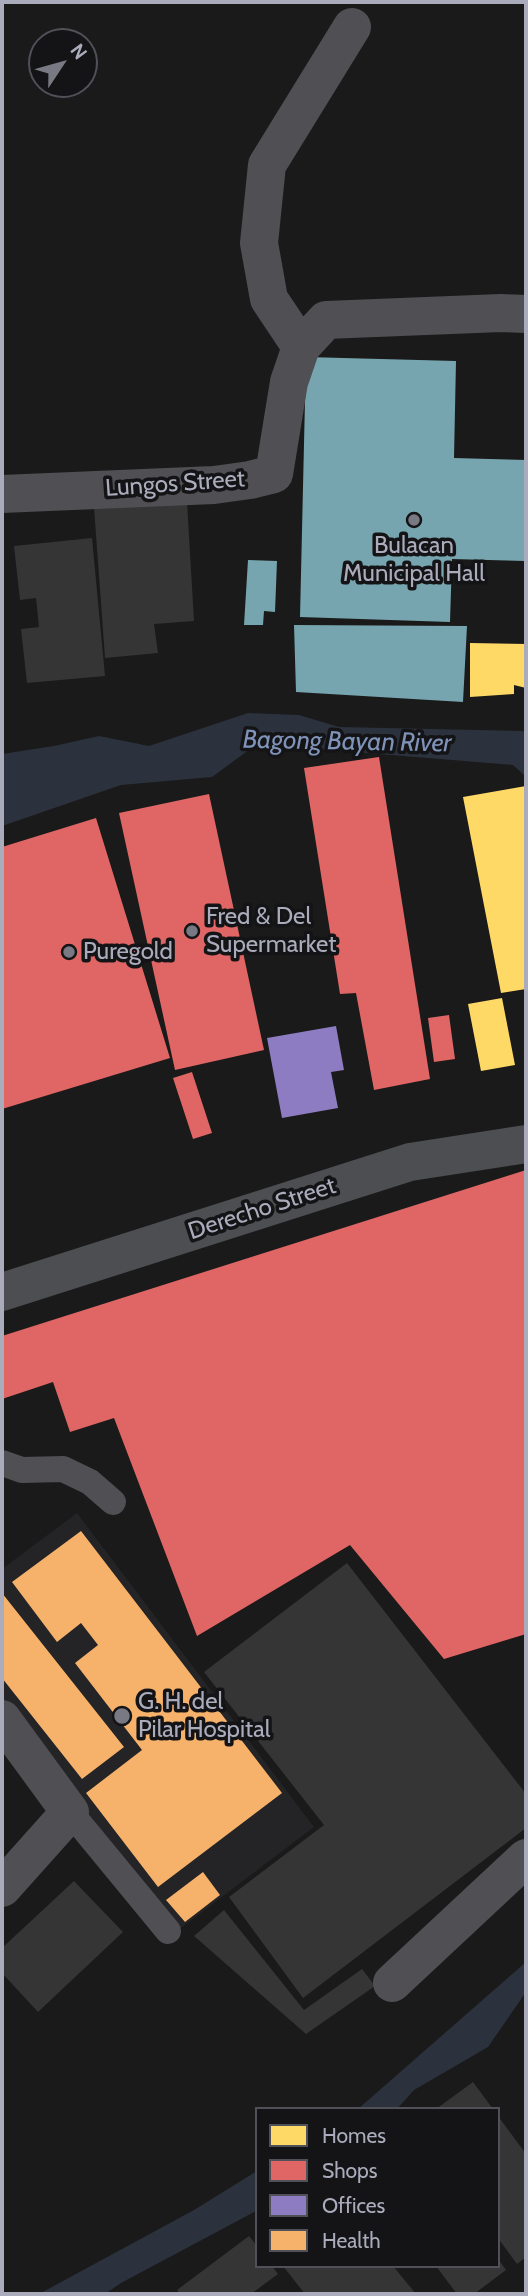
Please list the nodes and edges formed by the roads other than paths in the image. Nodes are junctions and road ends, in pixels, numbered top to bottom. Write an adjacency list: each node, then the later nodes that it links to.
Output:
1 (352, 27): 3 (street)
2 (526, 314): 3 (street, Lungos Street)
3 (301, 347): 4 (street, Lungos Street)
4 (2, 494)
5 (526, 1144): 6 (main road, Derecho Street)
6 (2, 1292)
7 (2, 1463): 8 (lane)
8 (113, 1502)
9 (2, 1719): 10 (street)
10 (70, 1812): 12 (street); 13 (lane)
11 (526, 1858): 14 (street)
12 (2, 1888)
13 (168, 1931)
14 (392, 1983)

